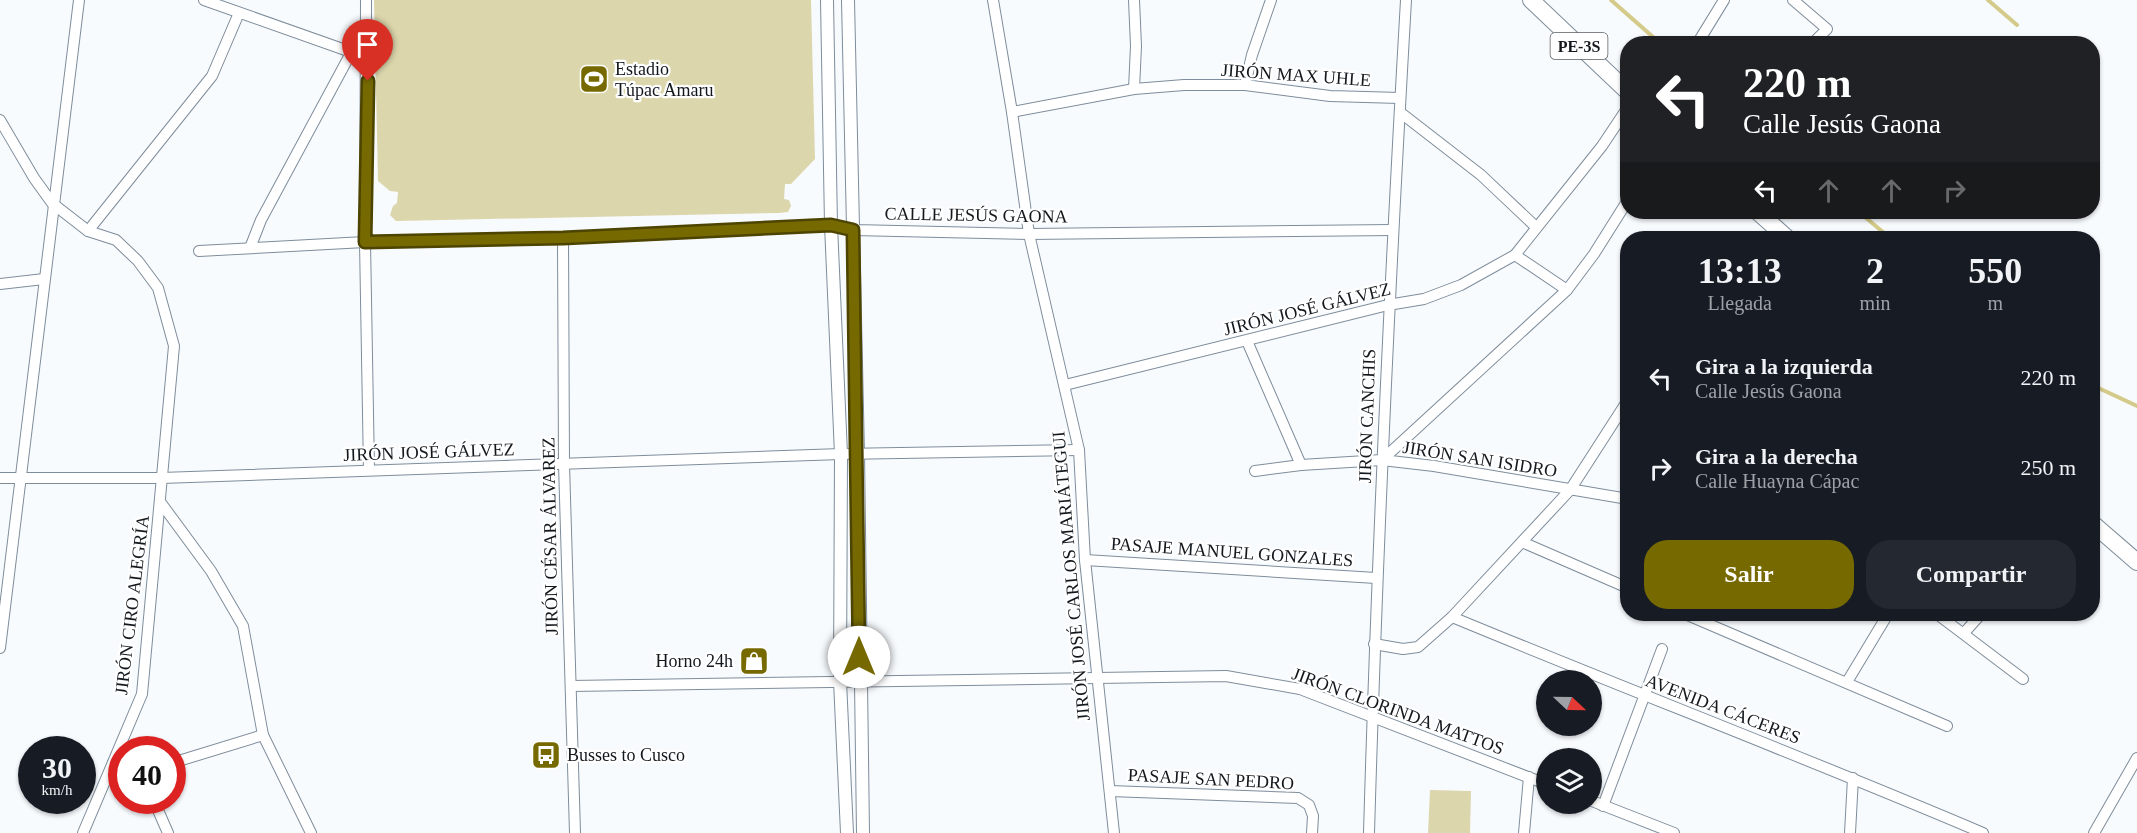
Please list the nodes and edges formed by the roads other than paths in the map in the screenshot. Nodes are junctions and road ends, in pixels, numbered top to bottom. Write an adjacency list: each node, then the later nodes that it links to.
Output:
1 (79, 0): 26 (street)
2 (204, 0): 13 (street)
3 (366, 0): 17 (street)
4 (827, 0): 29 (street)
5 (848, 0): 31 (street)
6 (993, 0): 22 (street, JIRÓN JOSÉ CARLOS MARIÁTEGUI)
7 (1134, 0): 20 (street)
8 (1271, 0): 19 (street)
9 (1406, 0): 21 (street, JIRÓN CANCHIS)
10 (1531, 0): 18 (highway, PE-3S)
11 (1724, 0): 14 (street)
12 (1793, 0): 15 (street)
13 (239, 13): 16 (street); 33 (street)
14 (1702, 36)
15 (1820, 36)
16 (352, 51): 17 (street); 38 (street)
17 (368, 58): 37 (street)
18 (1620, 84)
19 (1245, 85): 20 (street, JIRÓN MAX UHLE); 21 (street, JIRÓN MAX UHLE)
20 (1134, 89): 22 (street, JIRÓN MAX UHLE)
21 (1400, 98): 23 (street, JIRÓN CANCHIS)
22 (1012, 112): 35 (street, JIRÓN JOSÉ CARLOS MARIÁTEGUI)
23 (1401, 113): 30 (street); 32 (street, JIRÓN CANCHIS)
24 (1620, 119): 30 (street, JIRÓN JOSÉ GÁLVEZ)
25 (0, 120): 26 (street, JIRÓN CIRO ALEGRÍA)
26 (52, 203): 33 (street, JIRÓN CIRO ALEGRÍA); 41 (street)
27 (1620, 213): 43 (street)
28 (1766, 219): 34 (highway)
29 (831, 225): 31 (street, CALLE JESÚS GAONA); 36 (street, CALLE JESÚS GAONA); 49 (street)
30 (1536, 227): 40 (street, JIRÓN JOSÉ GÁLVEZ)
31 (853, 230): 35 (street, CALLE JESÚS GAONA); 50 (street)
32 (1393, 230): 35 (street, CALLE JESÚS GAONA); 44 (street, JIRÓN CANCHIS)
33 (88, 231): 58 (street, JIRÓN CIRO ALEGRÍA)
34 (1779, 231)
35 (1029, 234): 46 (street, JIRÓN JOSÉ CARLOS MARIÁTEGUI)
36 (563, 238): 37 (street, CALLE JESÚS GAONA); 52 (street, JIRÓN CÉSAR ÁLVAREZ)
37 (365, 242): 38 (street, CALLE JESÚS GAONA); 54 (street)
38 (250, 248): 39 (street, CALLE JESÚS GAONA)
39 (199, 251)
40 (1515, 255): 43 (street); 44 (street, JIRÓN JOSÉ GÁLVEZ)
41 (44, 279): 42 (street); 57 (street)
42 (0, 284)
43 (1568, 290): 51 (street)
44 (1388, 305): 45 (street, JIRÓN JOSÉ GÁLVEZ); 51 (street, JIRÓN CANCHIS)
45 (1247, 341): 46 (street, JIRÓN JOSÉ GÁLVEZ); 53 (street)
46 (1065, 385): 48 (street, JIRÓN JOSÉ CARLOS MARIÁTEGUI)
47 (1620, 412): 59 (street)
48 (1079, 450): 50 (street, JIRÓN JOSÉ GÁLVEZ); 64 (street, JIRÓN JOSÉ CARLOS MARIÁTEGUI)
49 (841, 454): 50 (street, JIRÓN JOSÉ GÁLVEZ); 52 (street, JIRÓN JOSÉ GÁLVEZ); 80 (street)
50 (858, 454): 79 (street)
51 (1382, 460): 53 (street, JIRÓN SAN ISIDRO); 59 (street, JIRÓN SAN ISIDRO); 66 (street, JIRÓN CANCHIS)
52 (564, 464): 54 (street, JIRÓN JOSÉ GÁLVEZ); 82 (street, JIRÓN CÉSAR ÁLVAREZ)
53 (1300, 465): 55 (street, JIRÓN SAN ISIDRO)
54 (369, 470): 58 (street, JIRÓN JOSÉ GÁLVEZ)
55 (1255, 471)
56 (0, 478): 57 (street, JIRÓN JOSÉ GÁLVEZ)
57 (21, 478): 58 (street, JIRÓN JOSÉ GÁLVEZ); 75 (street)
58 (161, 478): 61 (street, JIRÓN CIRO ALEGRÍA)
59 (1570, 490): 60 (street, JIRÓN SAN ISIDRO); 63 (street)
60 (1620, 498)
61 (161, 503): 86 (street); 87 (street, JIRÓN CIRO ALEGRÍA)
62 (2100, 530): 65 (highway)
63 (1522, 542): 67 (street); 68 (street)
64 (1085, 560): 66 (street, PASAJE MANUEL GONZALES); 77 (street, JIRÓN JOSÉ CARLOS MARIÁTEGUI)
65 (2137, 562)
66 (1376, 578): 74 (street, JIRÓN CANCHIS)
67 (1620, 585)
68 (1452, 617): 74 (street); 83 (street, AVENIDA CÁCERES)
69 (1701, 621): 81 (street)
70 (1884, 621): 81 (street)
71 (1947, 621): 73 (street)
72 (1975, 621): 73 (street)
73 (1964, 633): 78 (street)
74 (1374, 644): 84 (street, JIRÓN CANCHIS)
75 (0, 648)
76 (1662, 649): 83 (street)
77 (1096, 677): 79 (street, JIRÓN CLORINDA MATTOS); 84 (street, JIRÓN CLORINDA MATTOS); 94 (street, JIRÓN JOSÉ CARLOS MARIÁTEGUI)
78 (2023, 679)
79 (860, 680): 80 (street, JIRÓN CLORINDA MATTOS); 102 (street)
80 (840, 681): 82 (street, JIRÓN CLORINDA MATTOS); 101 (street)
81 (1847, 682): 85 (street)
82 (571, 686): 100 (street, JIRÓN CÉSAR ÁLVAREZ)
83 (1643, 696): 91 (street, AVENIDA CÁCERES); 95 (street)
84 (1372, 717): 90 (street, JIRÓN CLORINDA MATTOS); 105 (street, JIRÓN CANCHIS)
85 (1947, 726)
86 (263, 735): 88 (street); 99 (street)
87 (127, 736)
88 (186, 759)
89 (2135, 766): 110 (street)
90 (1529, 777): 92 (street, JIRÓN CLORINDA MATTOS); 106 (street)
91 (1853, 778): 108 (street); 109 (street, AVENIDA CÁCERES)
92 (1536, 780)
93 (108, 782): 97 (street, JIRÓN CIRO ALEGRÍA)
94 (1110, 791): 103 (street, JIRÓN JOSÉ CARLOS MARIÁTEGUI); 104 (street, PASAJE SAN PEDRO)
95 (1603, 806): 107 (street)
96 (160, 814): 98 (street)
97 (83, 833)
98 (168, 833)
99 (311, 833)
100 (575, 833)
101 (847, 833)
102 (862, 833)
103 (1114, 833)
104 (1312, 833)
105 (1369, 833)
106 (1524, 833)
107 (1674, 833)
108 (1850, 833)
109 (1983, 833)
110 (2094, 833)

